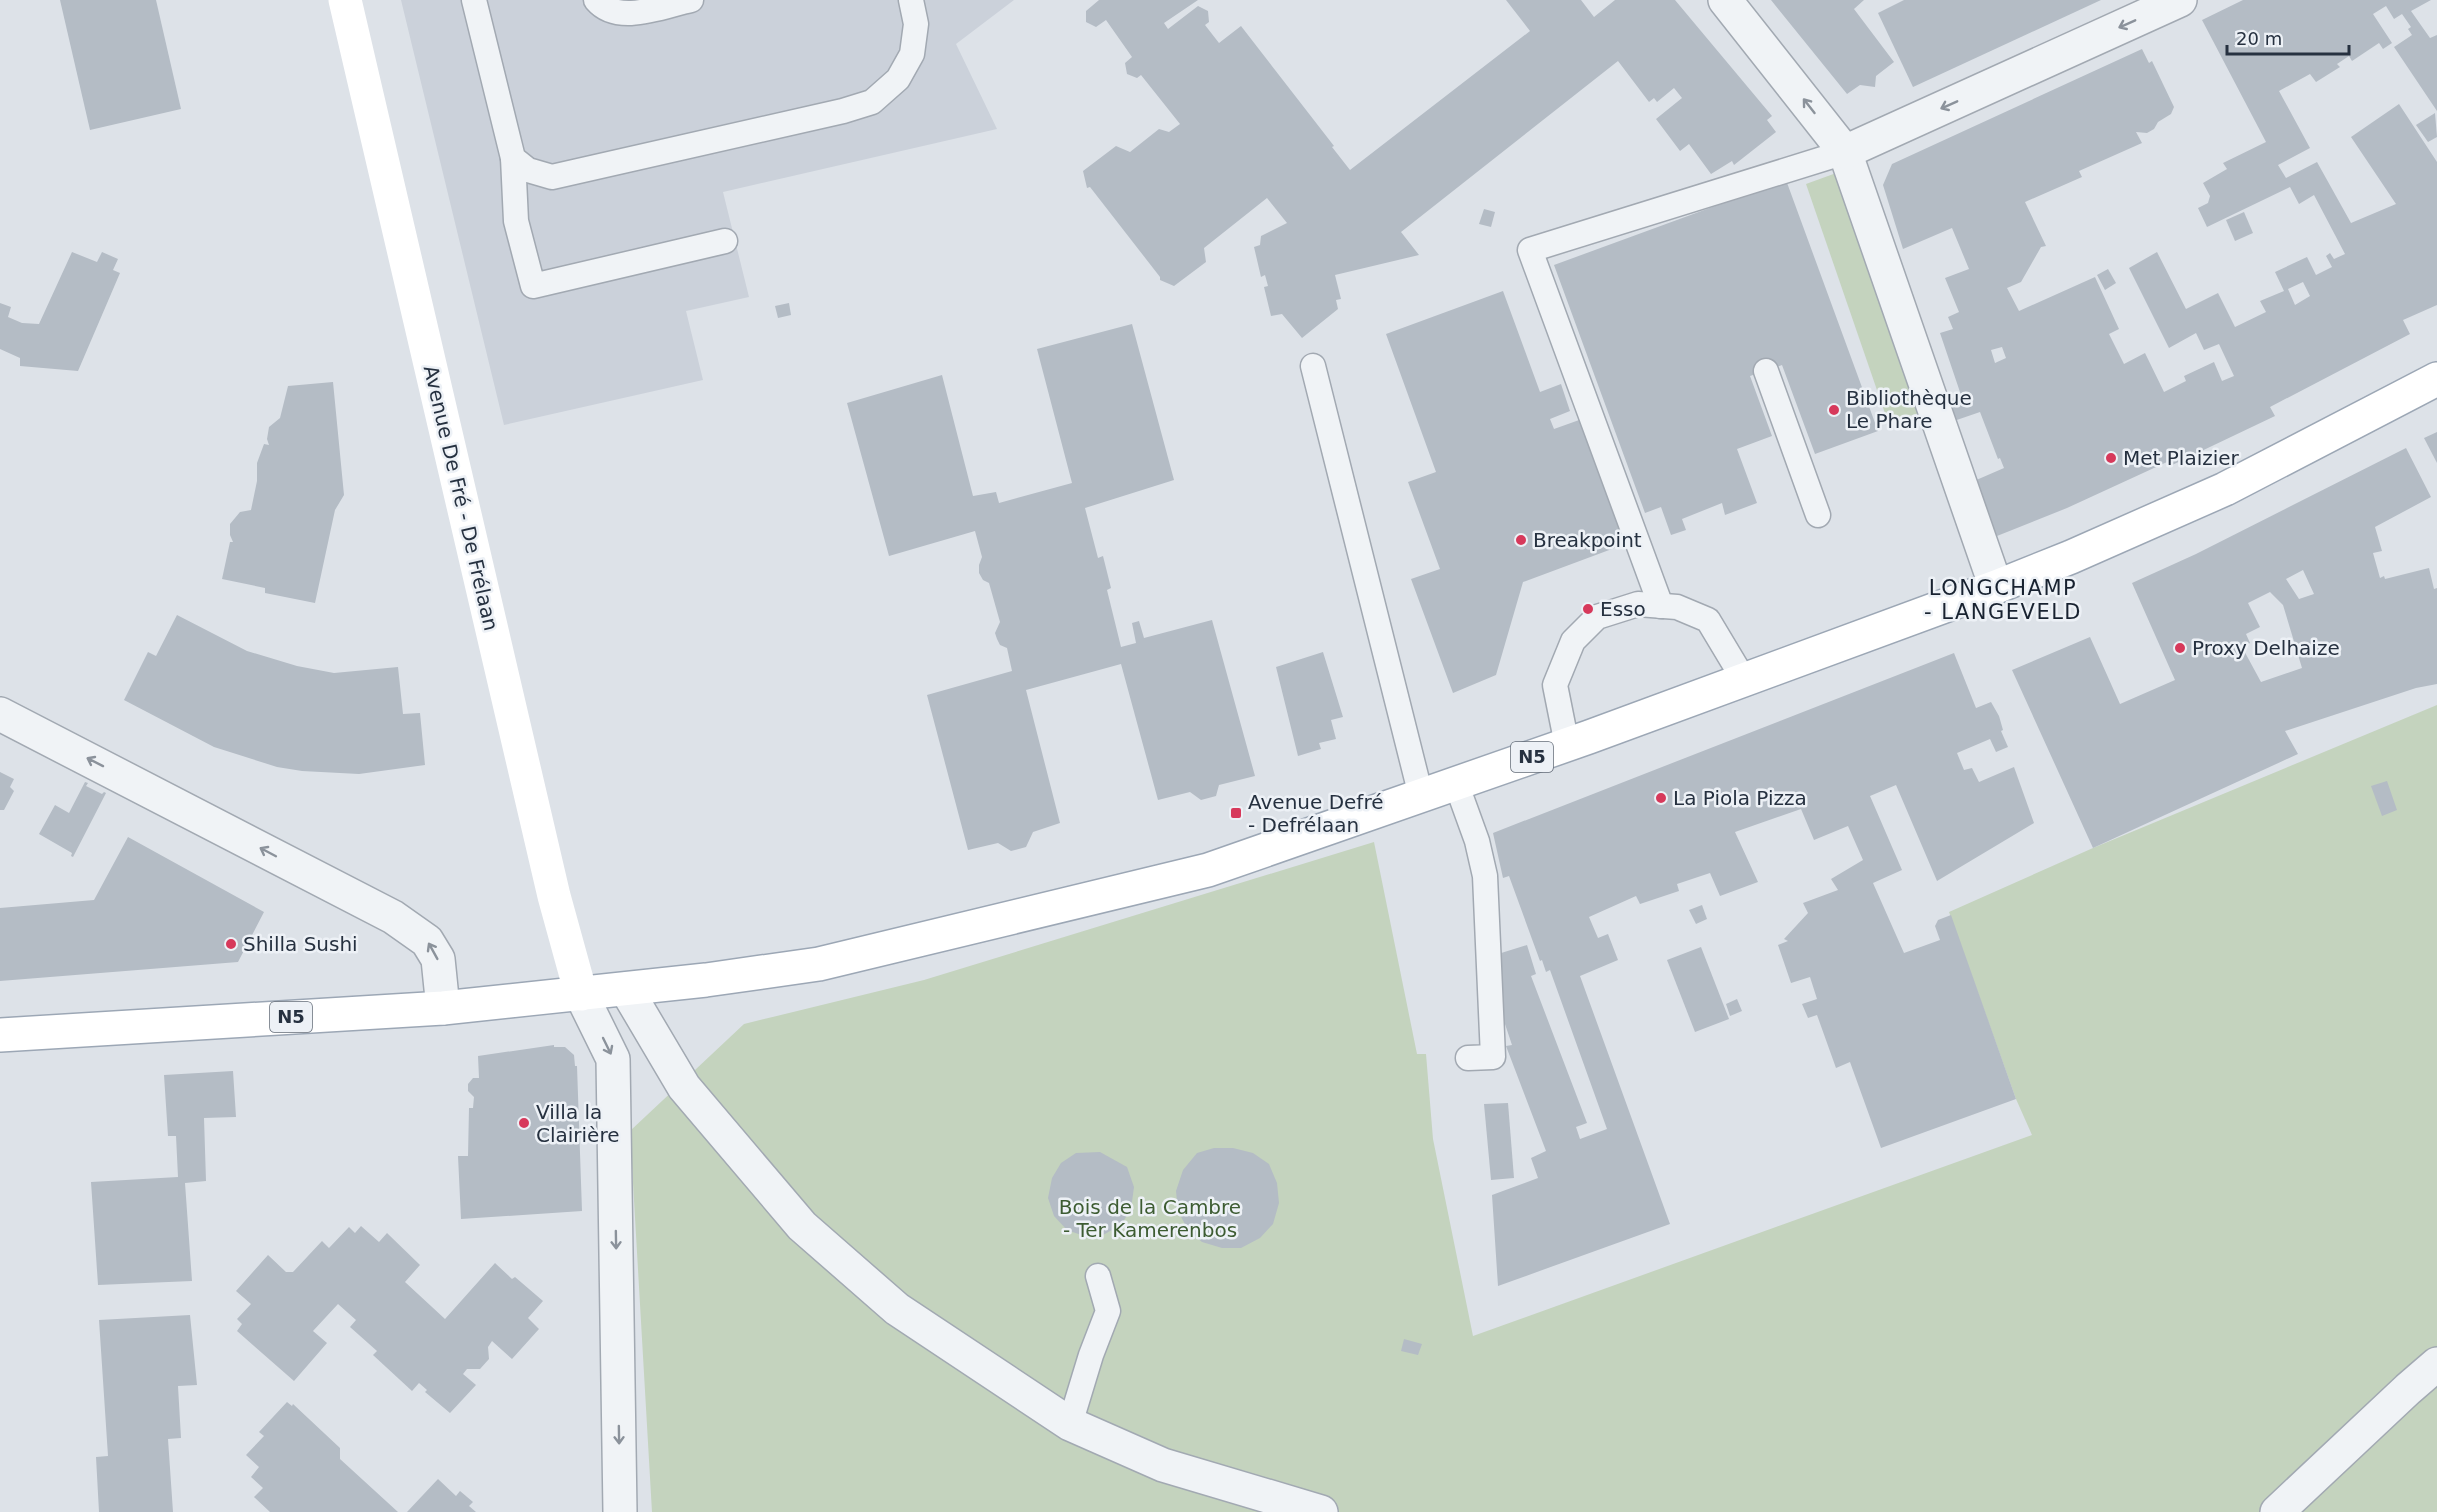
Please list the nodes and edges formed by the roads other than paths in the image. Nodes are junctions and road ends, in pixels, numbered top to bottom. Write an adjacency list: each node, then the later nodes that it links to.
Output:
1 (345, 0): 23 (main road, Avenue De Fré - De Frélaan)
2 (474, 0): 9 (lane)
3 (596, 0): 4 (lane)
4 (691, 0)
5 (911, 0): 9 (lane)
6 (1725, 0): 8 (street, one-way to 6)
7 (2180, 0): 8 (street, one-way to 8)
8 (1845, 152): 15 (street); 16 (lane)
9 (513, 158): 10 (lane)
10 (725, 241)
11 (1313, 366): 21 (lane)
12 (1766, 370): 14 (lane)
13 (2437, 379): 15 (main road, N5)
14 (1818, 515)
15 (1996, 587): 17 (main road, N5)
16 (1661, 606): 17 (lane); 19 (lane)
17 (1744, 680): 19 (main road, N5)
18 (0, 714): 24 (street, one-way to 18)
19 (1567, 745): 20 (main road, N5)
20 (1456, 783): 21 (main road, N5); 26 (lane)
21 (1421, 796): 22 (main road, N5)
22 (626, 989): 23 (main road, N5); 29 (street)
23 (581, 994): 24 (main road, N5); 31 (street, one-way to 31)
24 (443, 1008): 25 (main road, N5)
25 (0, 1035)
26 (1468, 1058)
27 (1098, 1276): 29 (lane)
28 (2437, 1364): 32 (street)
29 (1070, 1424): 30 (street)
30 (1314, 1511)
31 (620, 1512)
32 (2277, 1512)

